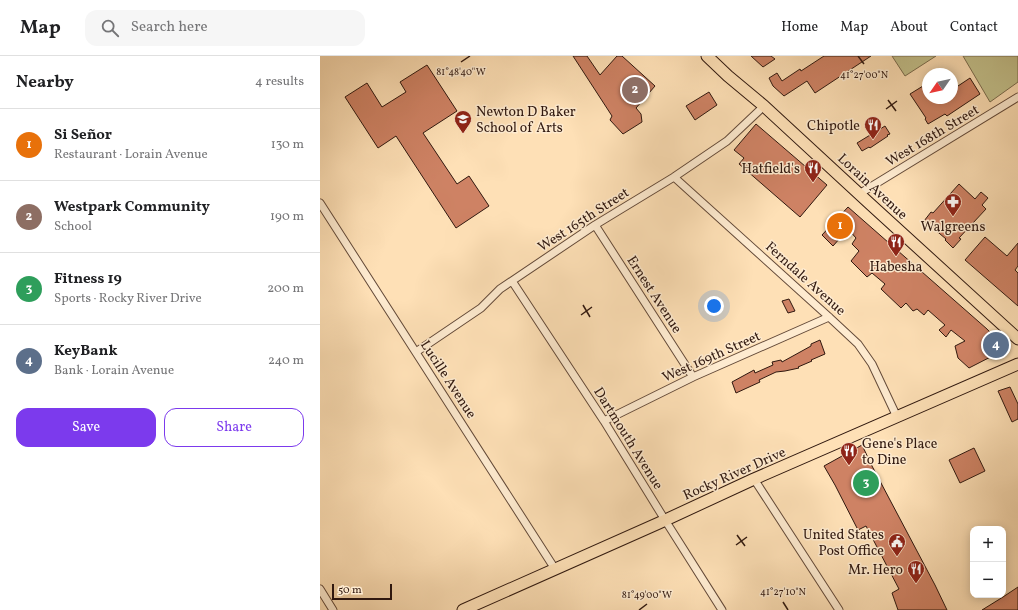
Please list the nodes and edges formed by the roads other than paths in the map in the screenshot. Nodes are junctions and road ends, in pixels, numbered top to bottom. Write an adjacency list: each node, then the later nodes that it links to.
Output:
1 (708, 56): 3 (main road, Lorain Avenue)
2 (1018, 98): 5 (street, West 168th Street)
3 (764, 106): 4 (street, West 165th Street); 5 (main road, Lorain Avenue)
4 (674, 177): 7 (street, West 165th Street); 9 (street, Ferndale Avenue)
5 (859, 194): 10 (main road, Lorain Avenue)
6 (320, 202): 11 (street, Lucille Avenue)
7 (595, 225): 8 (street, West 165th Street); 13 (street, Ernest Avenue)
8 (512, 281): 11 (street, West 165th Street); 15 (street, Dartmouth Avenue)
9 (829, 317): 13 (street, West 169th Street); 14 (street, Ferndale Avenue)
10 (1018, 339)
11 (416, 352): 18 (street, Lucille Avenue)
12 (1018, 364): 14 (main road, Rocky River Drive)
13 (693, 377): 15 (street, West 169th Street)
14 (896, 417): 16 (main road, Rocky River Drive)
15 (604, 420): 17 (street, Dartmouth Avenue)
16 (754, 479): 17 (main road, Rocky River Drive); 23 (street)
17 (665, 520): 18 (main road, Rocky River Drive); 22 (street, Dartmouth Avenue)
18 (555, 569): 21 (main road, Rocky River Drive)
19 (320, 589): 20 (street)
20 (334, 610)
21 (462, 610)
22 (722, 610)
23 (839, 610)

